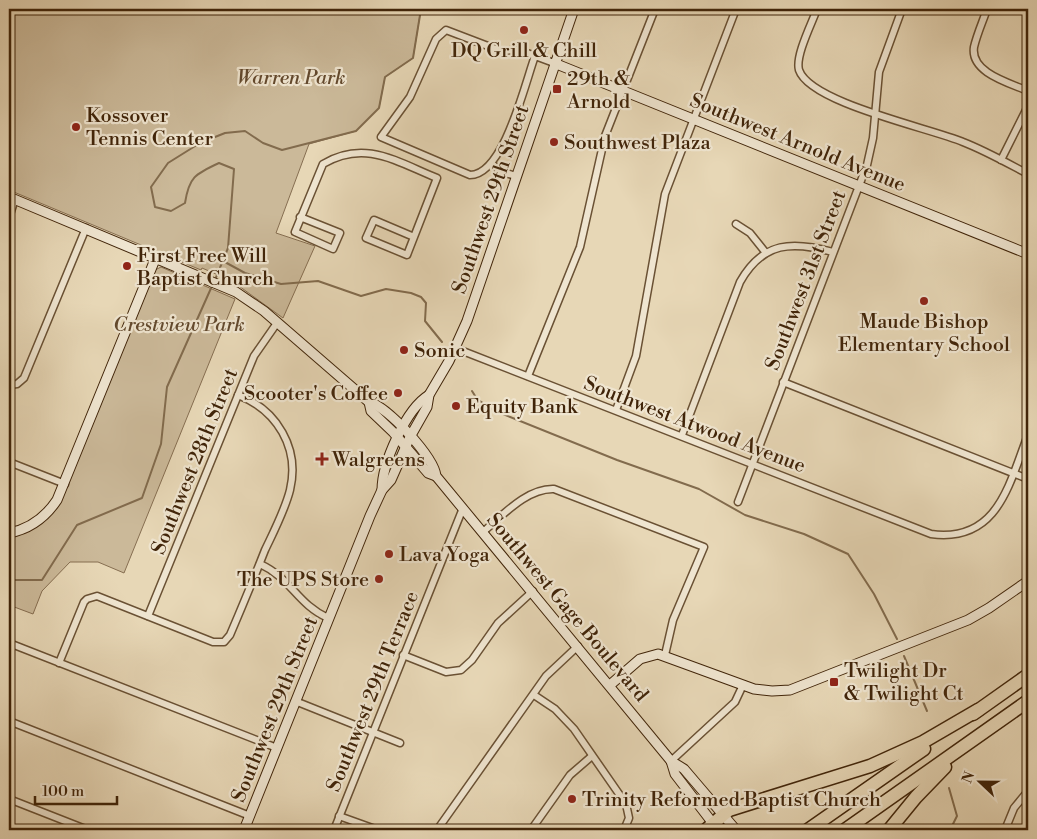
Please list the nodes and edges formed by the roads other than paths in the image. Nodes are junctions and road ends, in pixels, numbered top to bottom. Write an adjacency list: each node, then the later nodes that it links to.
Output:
1 (574, 9): 8 (main road, Southwest 29th Street)
2 (655, 9): 9 (street)
3 (736, 9): 13 (street)
4 (817, 9): 12 (street)
5 (902, 9): 12 (street, Southwest 31st Street)
6 (987, 9): 10 (street)
7 (535, 56): 8 (street); 15 (street); 15 (street)
8 (554, 63): 9 (main road, Southwest Arnold Avenue); 17 (main road, Southwest 29th Street)
9 (623, 90): 13 (main road, Southwest Arnold Avenue); 31 (street)
10 (1028, 91)
11 (1028, 106): 14 (street)
12 (874, 114): 14 (street); 18 (street, Southwest 31st Street)
13 (693, 118): 18 (main road, Southwest Arnold Avenue); 37 (street)
14 (1001, 160): 16 (street)
15 (492, 164): 17 (street)
16 (1028, 174)
17 (516, 176): 30 (main road, Southwest 29th Street)
18 (860, 185): 25 (street, Southwest 31st Street); 27 (main road, Southwest Arnold Avenue)
19 (12, 198): 21 (street); 23 (main road, Southwest Gage Boulevard)
20 (300, 217): 20 (street); 24 (street)
21 (9, 218)
22 (736, 224): 26 (street)
23 (86, 228): 28 (main road, Southwest Gage Boulevard); 33 (street)
24 (414, 237): 24 (street)
25 (833, 252): 26 (street); 32 (street, Southwest 31st Street)
26 (766, 253): 39 (street)
27 (1028, 254)
28 (156, 257): 29 (main road, Southwest Gage Boulevard); 49 (main road)
29 (277, 323): 34 (street, Southwest 28th Street); 36 (main road, Southwest Gage Boulevard)
30 (456, 348): 31 (street, Southwest Atwood Avenue); 35 (main road, Southwest 29th Street)
31 (528, 376): 37 (street, Southwest Atwood Avenue)
32 (783, 382): 45 (street, Southwest 31st Street); 46 (street)
33 (9, 385)
34 (238, 395): 55 (street); 58 (street, Southwest 28th Street)
35 (429, 395): 38 (main road, Southwest 29th Street); 41 (main road, Southwest 29th Street)
36 (369, 402): 38 (main road, Southwest Gage Boulevard); 42 (main road, Southwest Gage Boulevard)
37 (616, 410): 39 (street, Southwest Atwood Avenue)
38 (402, 428): 41 (main road, Southwest Gage Boulevard); 42 (main road, Southwest 29th Street)
39 (682, 435): 45 (street, Southwest Atwood Avenue)
40 (1028, 435): 46 (street, Southwest Atwood Avenue)
41 (410, 436): 43 (main road, Southwest 29th Street); 47 (main road, Southwest Gage Boulevard)
42 (398, 438): 43 (main road, Southwest Gage Boulevard); 50 (main road, Southwest 29th Street)
43 (405, 447): 47 (main road, Southwest Gage Boulevard); 50 (main road, Southwest 29th Street)
44 (9, 462): 49 (street)
45 (752, 464): 46 (street, Southwest Atwood Avenue); 51 (street, Southwest 31st Street)
46 (1013, 473): 48 (street)
47 (436, 476): 52 (main road, Southwest Gage Boulevard)
48 (1028, 480)
49 (65, 484): 54 (main road)
50 (382, 490): 59 (main road, Southwest 29th Street)
51 (738, 502)
52 (463, 508): 53 (main road, Southwest Gage Boulevard); 62 (street, Southwest 29th Terrace)
53 (483, 532): 57 (main road, Southwest Gage Boulevard); 63 (street)
54 (9, 533)
55 (260, 564): 58 (street); 59 (street)
56 (1028, 581): 67 (main road)
57 (533, 591): 61 (main road, Southwest Gage Boulevard); 62 (street)
58 (148, 616): 64 (street)
59 (328, 618): 69 (main road, Southwest 29th Street)
60 (9, 643): 64 (street)
61 (578, 646): 66 (main road, Southwest Gage Boulevard); 68 (street)
62 (403, 654): 74 (street, Southwest 29th Terrace)
63 (665, 655): 66 (main road); 67 (main road)
64 (59, 663): 76 (street)
65 (1028, 675): 71 (highway)
66 (610, 685): 78 (main road, Southwest Gage Boulevard)
67 (743, 685): 78 (street)
68 (534, 695): 77 (street); 89 (street)
69 (295, 701): 74 (street); 76 (main road, Southwest 29th Street)
70 (1028, 701): 73 (highway)
71 (978, 710): 81 (highway); 93 (highway)
72 (9, 721): 82 (street)
73 (991, 727): 94 (highway); 95 (highway)
74 (372, 731): 75 (street); 83 (street, Southwest 29th Terrace)
75 (400, 743)
76 (277, 748): 82 (main road, Southwest 29th Street)
77 (592, 756): 90 (street); 91 (street)
78 (671, 761): 81 (main road, Southwest Gage Boulevard); 84 (main road, Southwest Gage Boulevard)
79 (1028, 790): 96 (street)
80 (9, 800): 85 (street)
81 (724, 814): 84 (highway); 92 (main road, Southwest Gage Boulevard)
82 (250, 816): 86 (main road, Southwest 29th Street)
83 (339, 816): 87 (street, Southwest 29th Terrace); 88 (street)
84 (712, 828)
85 (88, 830)
86 (244, 830)
87 (334, 830)
88 (378, 830)
89 (437, 830)
90 (531, 830)
91 (624, 830)
92 (736, 830)
93 (808, 830)
94 (844, 830)
95 (889, 830)
96 (1005, 830)

